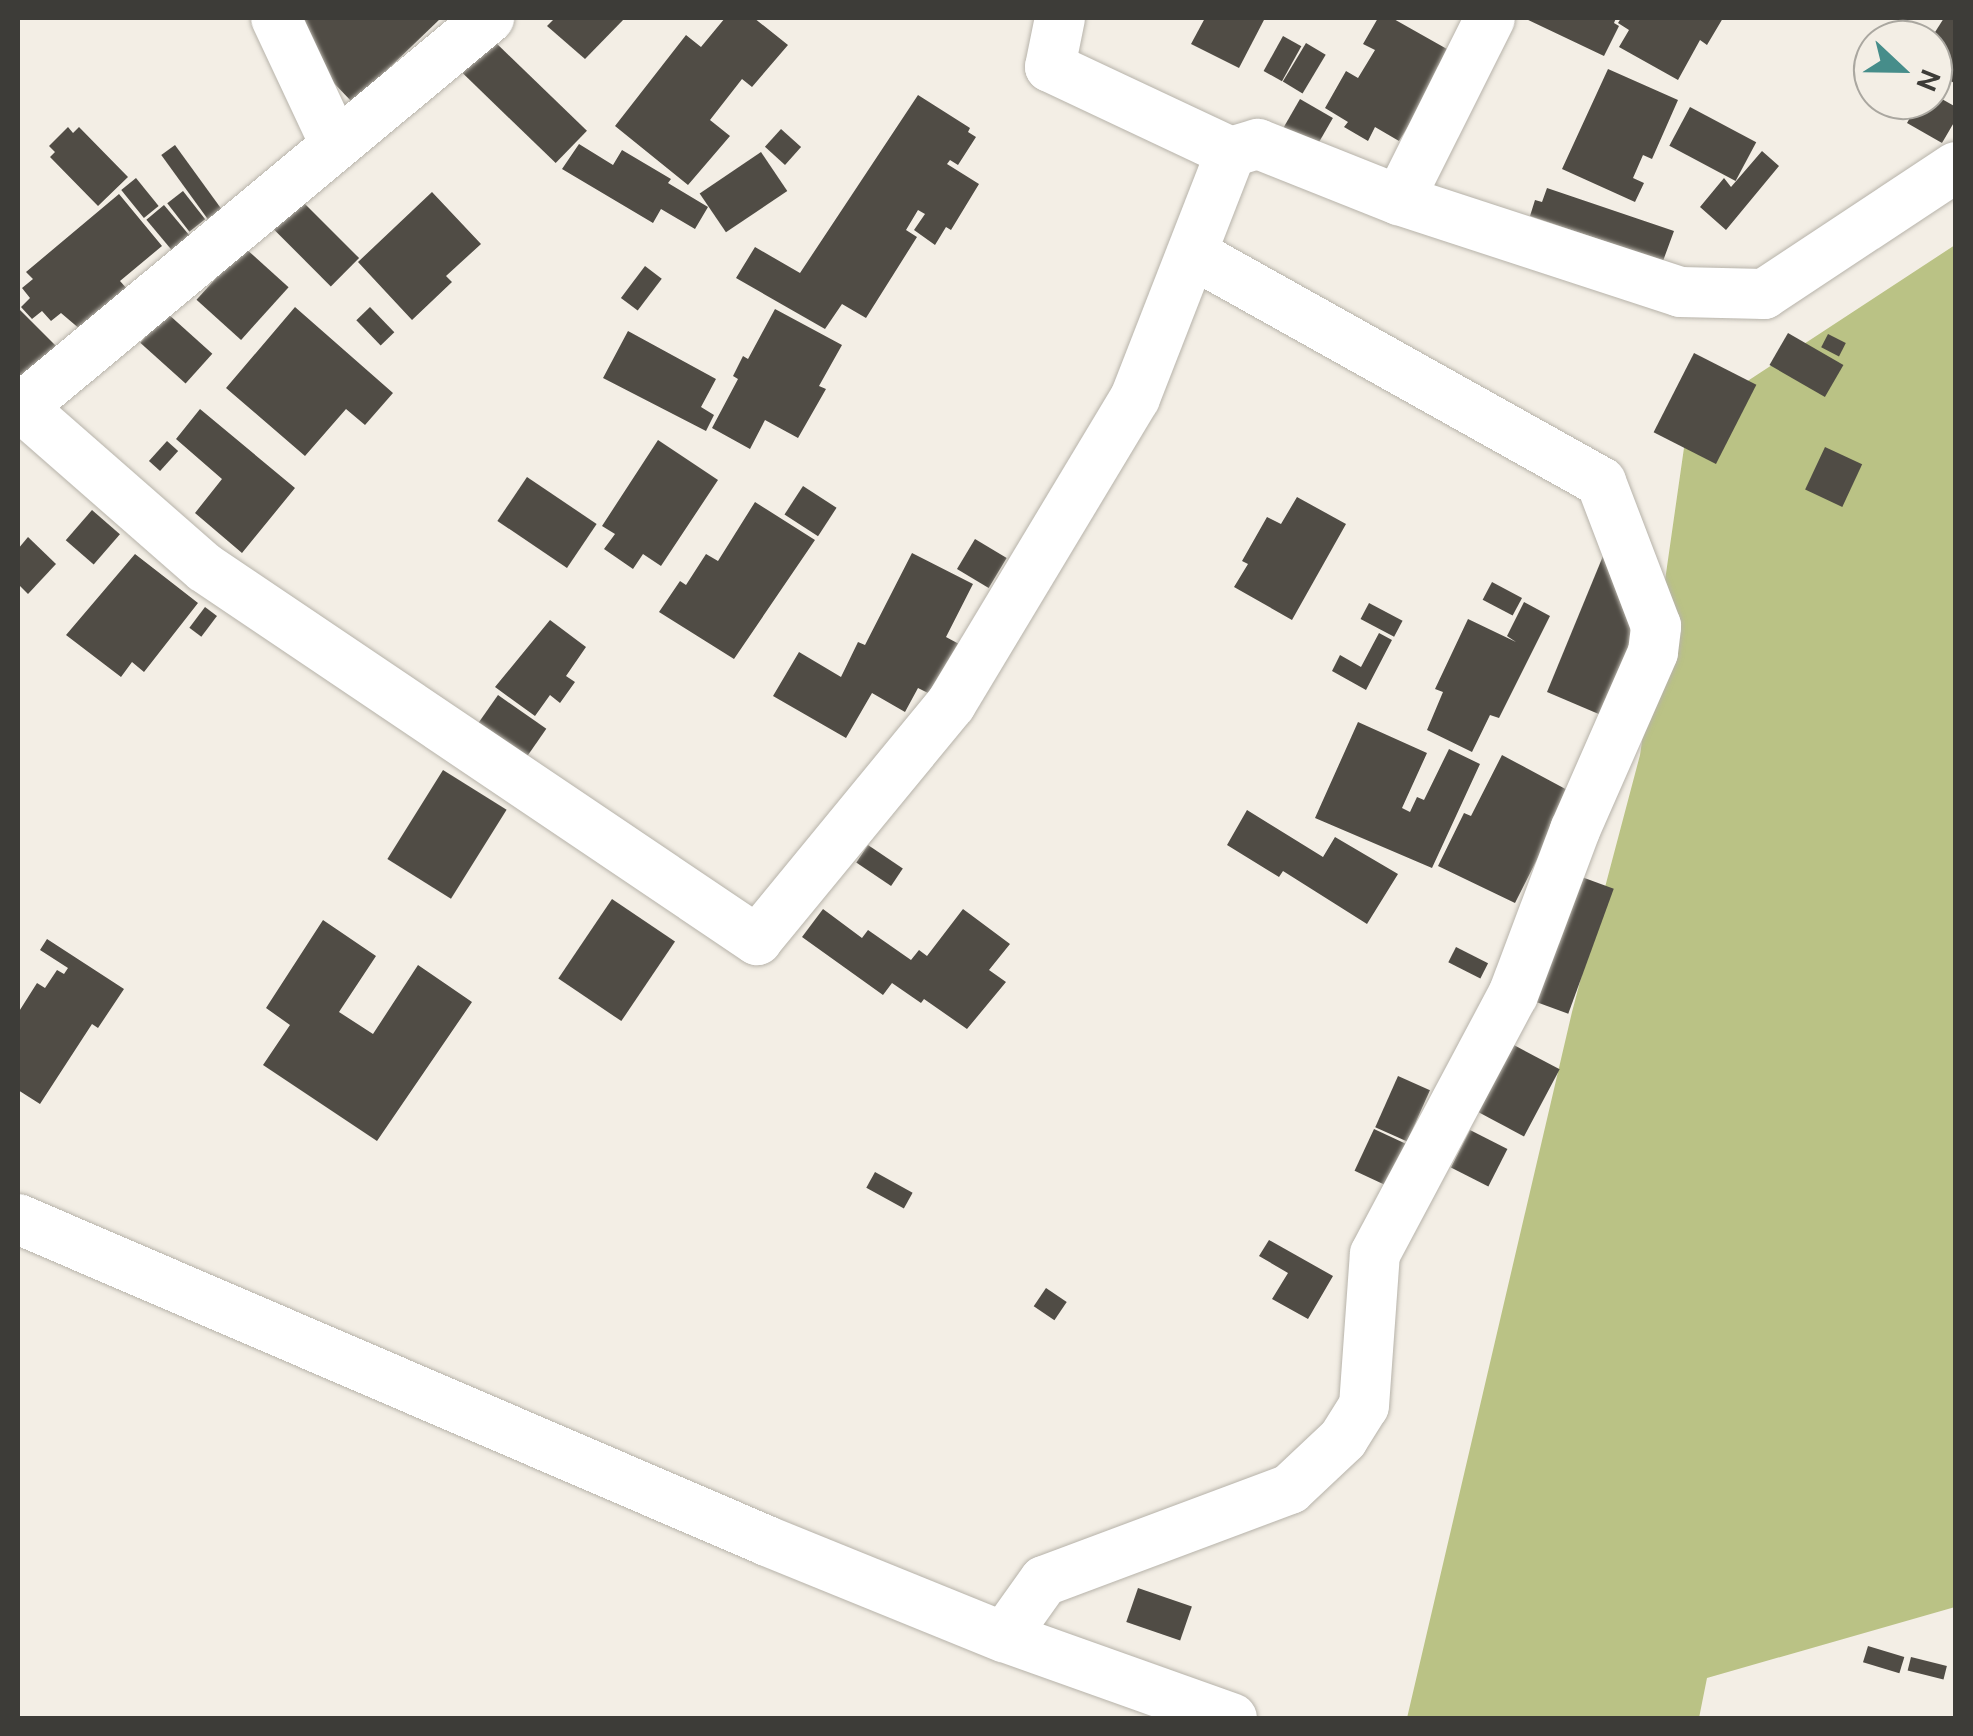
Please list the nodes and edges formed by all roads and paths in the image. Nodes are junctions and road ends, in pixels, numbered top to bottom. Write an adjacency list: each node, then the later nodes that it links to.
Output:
1 (276, 18): 5 (street)
2 (489, 18): 5 (street)
3 (1060, 18): 6 (street)
4 (1490, 18): 8 (street)
5 (335, 144): 10 (street)
6 (1231, 152): 8 (street); 9 (street)
7 (1956, 167): 8 (street)
8 (1399, 200)
9 (1194, 255): 10 (street); 12 (street)
10 (19, 408)
11 (18, 1219): 12 (street)
12 (1004, 1637): 13 (street)
13 (1232, 1718)

